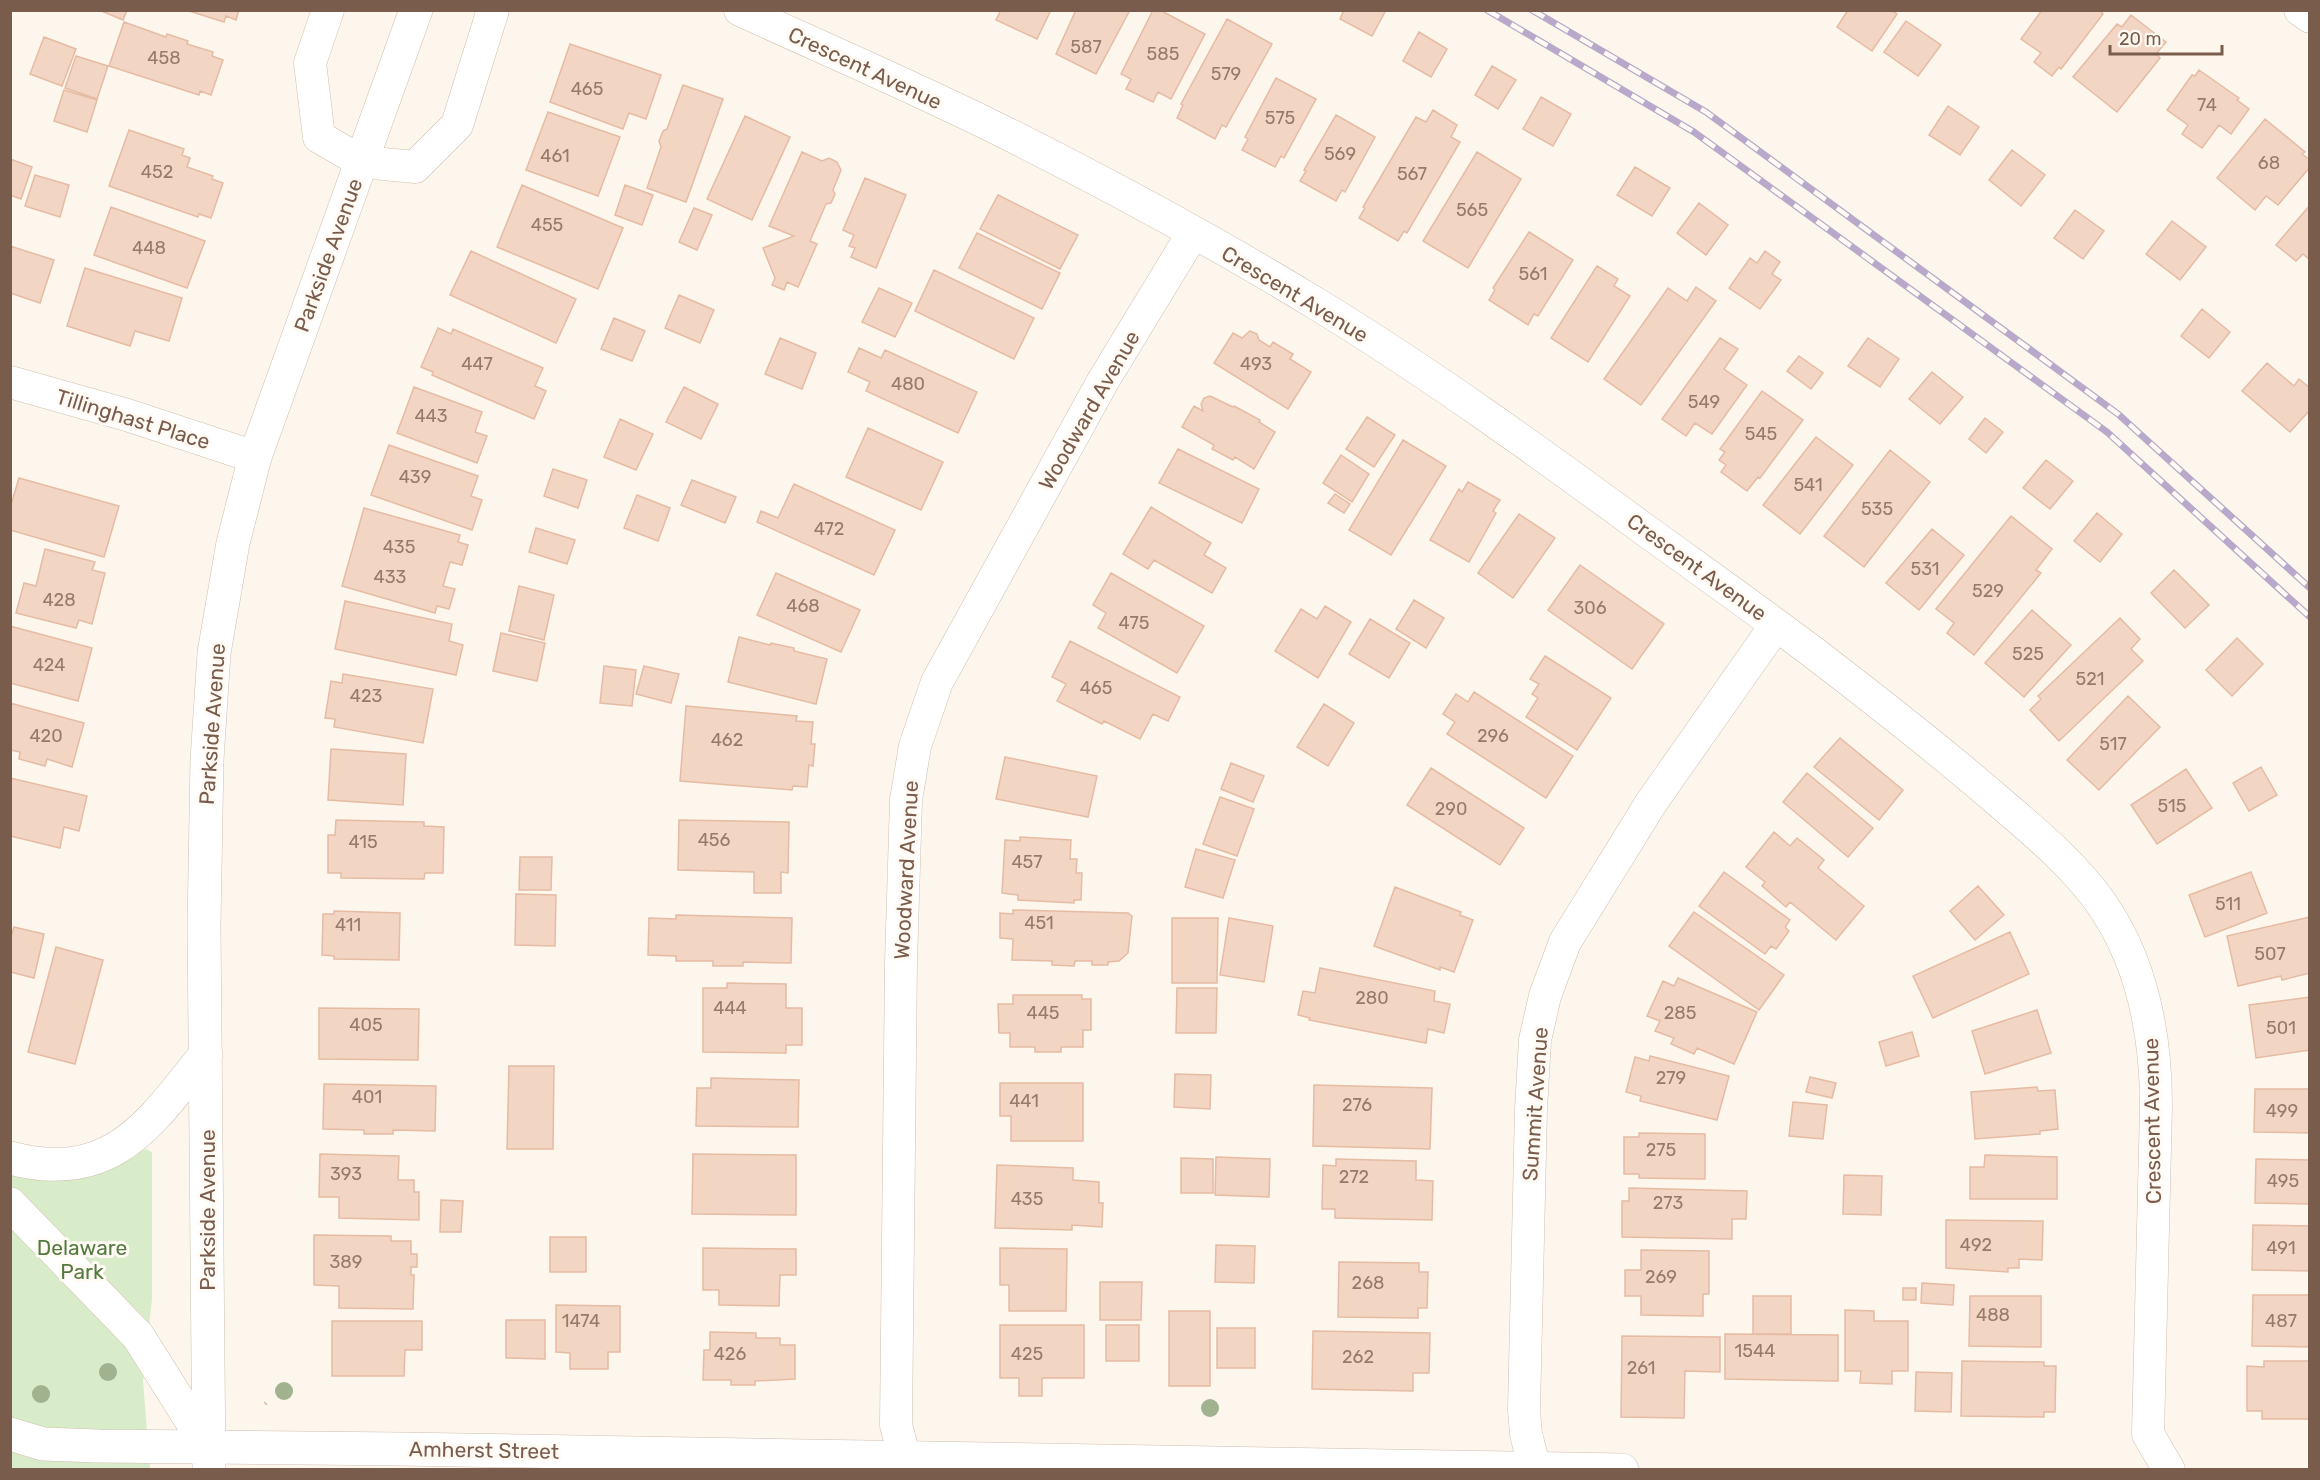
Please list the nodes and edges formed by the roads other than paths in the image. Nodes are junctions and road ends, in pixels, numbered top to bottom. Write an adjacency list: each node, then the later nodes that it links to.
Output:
1 (328, 10): 7 (street)
2 (416, 10): 7 (street, Parkside Avenue)
3 (493, 10): 7 (street)
4 (740, 10): 8 (street, Crescent Avenue)
5 (2300, 10): 6 (street)
6 (2310, 17)
7 (362, 162): 10 (street, Parkside Avenue)
8 (1192, 233): 11 (street, Crescent Avenue); 17 (street, Woodward Avenue)
9 (10, 382): 10 (street, Tillinghast Place)
10 (255, 457): 12 (street, Parkside Avenue)
11 (1776, 625): 18 (street, Summit Avenue); 20 (street, Crescent Avenue)
12 (206, 1054): 13 (street); 16 (street, Parkside Avenue)
13 (10, 1158)
14 (10, 1204): 16 (street)
15 (10, 1434): 16 (street, Amherst Street)
16 (209, 1458): 17 (street, Amherst Street)
17 (906, 1463): 18 (street, Amherst Street)
18 (1535, 1469): 19 (street, Amherst Street)
19 (1623, 1470)
20 (2169, 1470)

